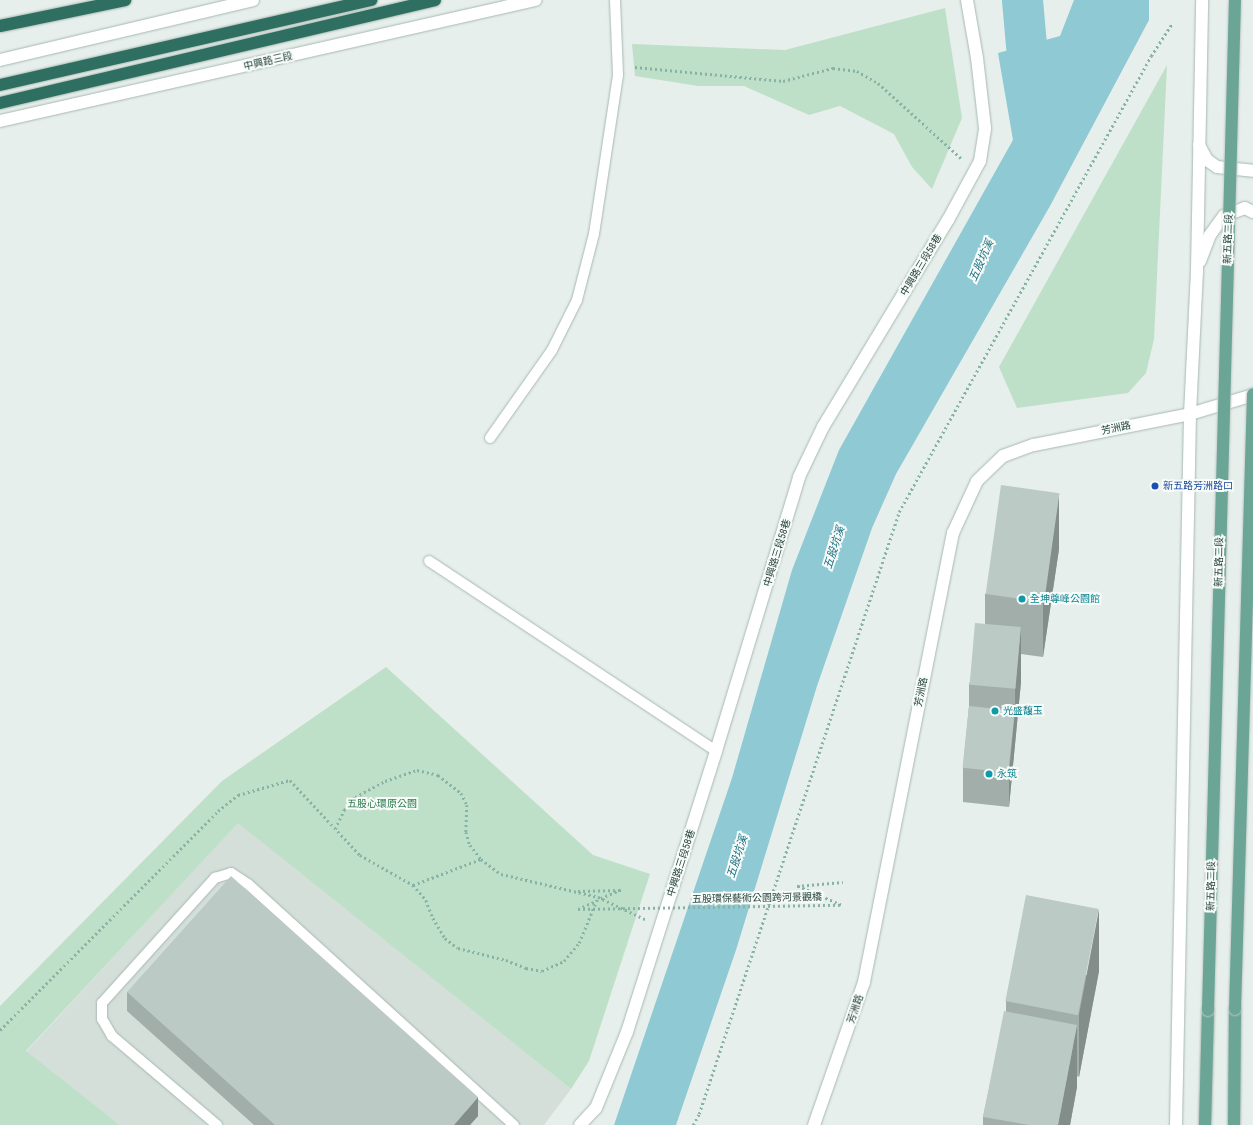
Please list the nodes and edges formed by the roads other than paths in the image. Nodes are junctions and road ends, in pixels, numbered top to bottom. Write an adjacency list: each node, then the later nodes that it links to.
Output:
1 (125, 0): 10 (highway)
2 (252, 0): 13 (street)
3 (371, 0): 14 (highway)
4 (435, 0): 15 (highway)
5 (535, 0): 16 (street, 中興路三段)
6 (615, 0): 23 (lane)
7 (967, 0): 25 (street, 中興路三段58巷)
8 (1202, 0): 17 (street)
9 (1235, 0): 31 (main road, 新五路二段, bridge)
10 (28, 20): 11 (highway); 12 (highway)
11 (0, 26)
12 (0, 29)
13 (0, 60)
14 (0, 85)
15 (0, 103)
16 (0, 121)
17 (1198, 144): 18 (street); 20 (street)
18 (1253, 171)
19 (1253, 212): 20 (street)
20 (1197, 269): 22 (street)
21 (1253, 395): 22 (street, 芳洲路); 32 (main road, bridge)
22 (1190, 414): 29 (street, 芳洲路); 30 (street)
23 (490, 438)
24 (429, 561): 25 (lane)
25 (716, 751): 28 (street, 中興路三段58巷)
26 (217, 1125): 27 (lane)
27 (514, 1125)
28 (580, 1125)
29 (814, 1125)
30 (1176, 1125)
31 (1205, 1125)
32 (1234, 1125)

